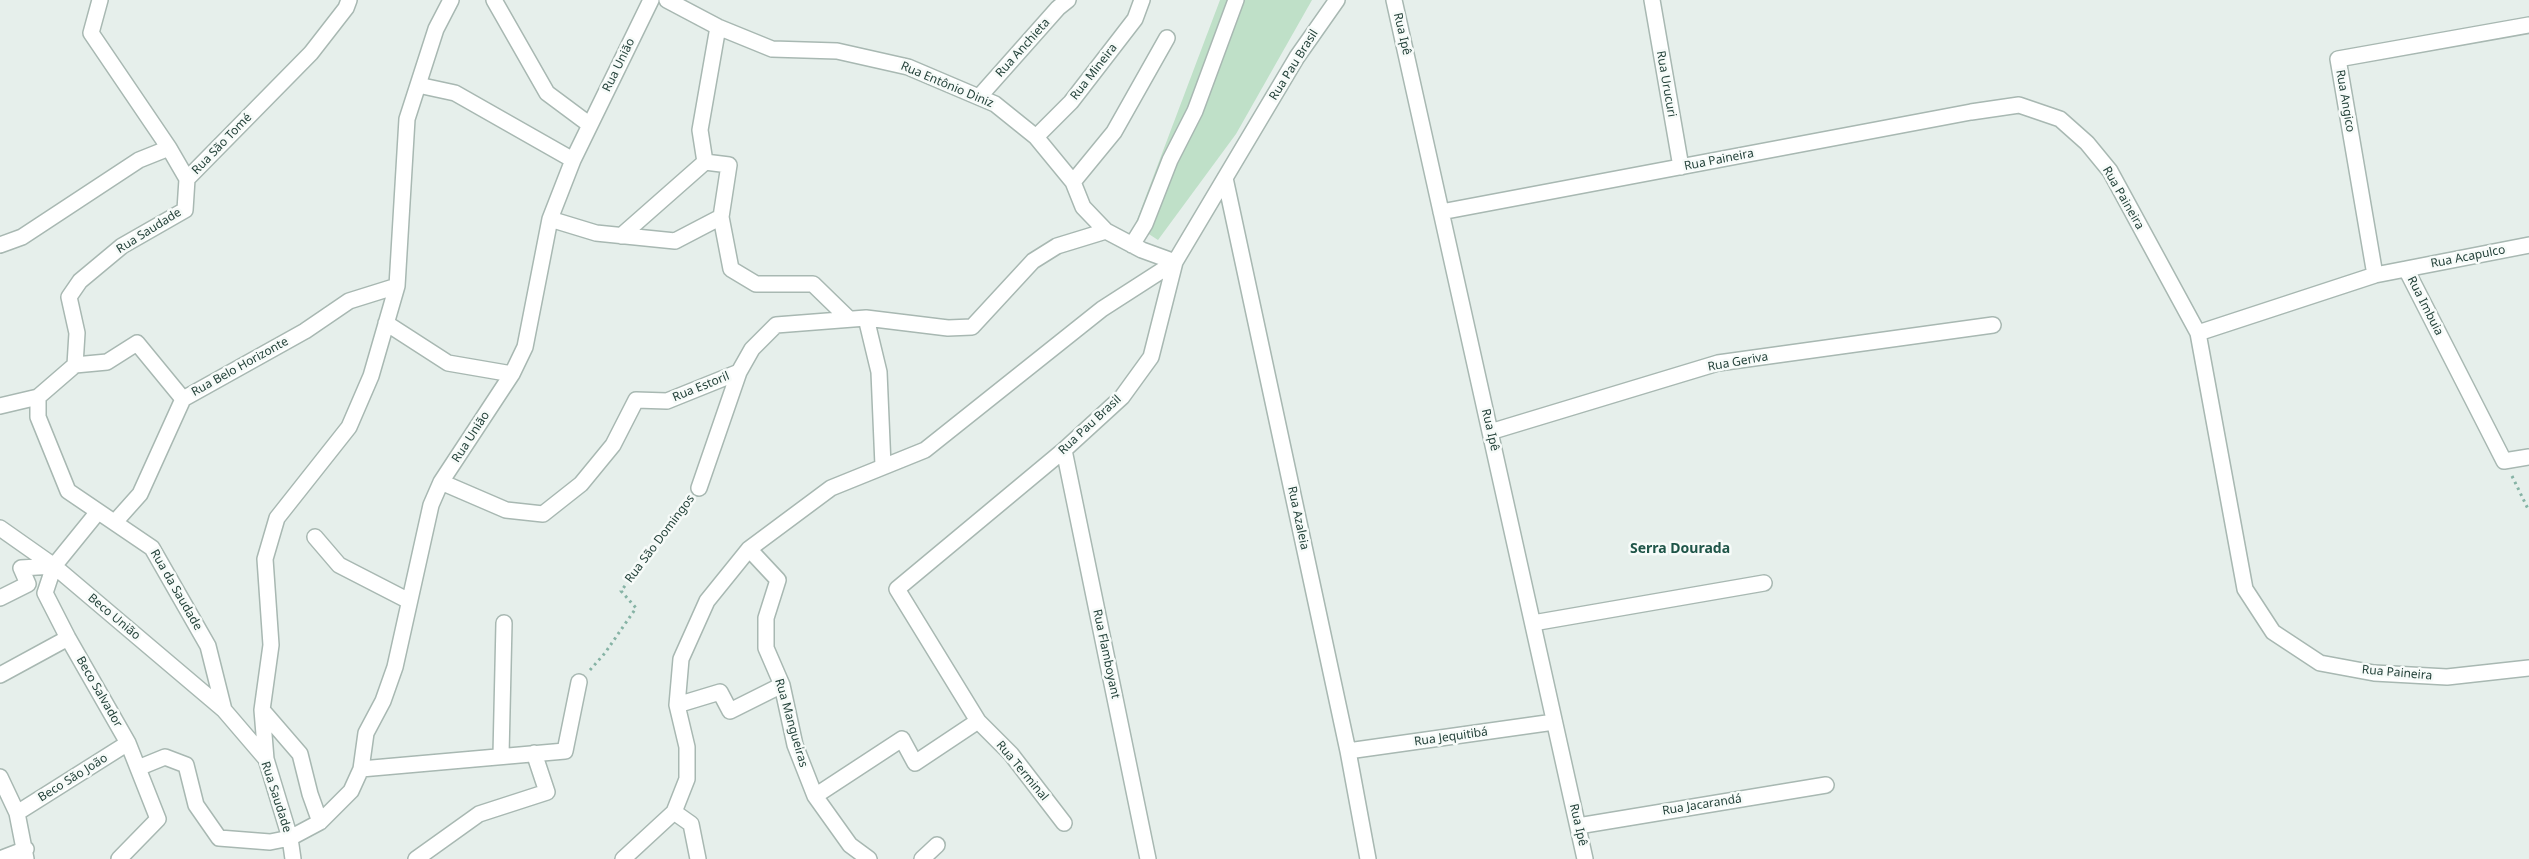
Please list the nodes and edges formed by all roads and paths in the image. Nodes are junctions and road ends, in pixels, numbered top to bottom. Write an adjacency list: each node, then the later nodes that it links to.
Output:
1 (100, 0): 20 (street)
2 (349, 0): 25 (street, Rua São Tomé)
3 (451, 0): 16 (street)
4 (494, 0): 18 (street)
5 (651, 0): 18 (street, Rua União)
6 (667, 0): 14 (street, Rua Entônio Diniz)
7 (1068, 0): 17 (street, Rua Anchieta)
8 (1142, 0): 19 (street, Rua Mineira)
9 (1236, 0): 33 (street)
10 (1337, 0): 24 (street, Rua Pau Brasil)
11 (1394, 0): 27 (street, Rua Ipê)
12 (1652, 0): 23 (street, Rua Urucuri)
13 (2529, 25): 37 (street, Rua Angico)
14 (718, 28): 17 (street, Rua Entônio Diniz); 22 (street)
15 (1168, 38): 26 (street)
16 (418, 85): 21 (street); 38 (street)
17 (979, 97): 19 (street, Rua Entônio Diniz)
18 (590, 125): 21 (street, Rua União)
19 (1036, 137): 26 (street, Rua Entônio Diniz)
20 (169, 148): 25 (street, Rua São Tomé); 32 (street)
21 (573, 160): 29 (street, Rua União)
22 (704, 162): 28 (street); 31 (street)
23 (1681, 167): 27 (street, Rua Paineira); 43 (street, Rua Paineira)
24 (1225, 178): 35 (street, Rua Pau Brasil); 80 (street, Rua Azaleia)
25 (188, 180): 44 (street, Rua Saudade)
26 (1073, 182): 30 (street, Rua Entônio Diniz)
27 (1441, 212): 50 (street, Rua Ipê)
28 (720, 217): 31 (street); 40 (street)
29 (550, 219): 31 (street); 46 (street, Rua União)
30 (1106, 231): 33 (street, Rua Entônio Diniz); 39 (street, Rua Estoril)
31 (621, 236)
32 (0, 245)
33 (1132, 245): 35 (street, Rua Entônio Diniz)
34 (2529, 245): 36 (street, Rua Acapulco)
35 (1175, 262): 51 (street, Rua Pau Brasil); 54 (street)
36 (2406, 268): 37 (street, Rua Imbuia); 53 (street, Rua Imbuia)
37 (2375, 275): 43 (street, Rua Imbuia)
38 (397, 286): 41 (street); 48 (street, Rua Belo Horizonte)
39 (866, 318): 40 (street, Rua Estoril); 54 (street)
40 (849, 319): 45 (street, Rua Estoril)
41 (386, 323): 46 (street); 76 (street)
42 (1994, 325): 50 (street, Rua Geriva)
43 (2198, 333): 70 (street, Rua Paineira)
44 (75, 366): 47 (street); 48 (street)
45 (739, 372): 55 (street, Rua Estoril); 56 (street, Rua São Domingos)
46 (512, 374): 55 (street, Rua União)
47 (38, 397): 49 (street); 58 (street, Rua da Saudade)
48 (183, 400): 59 (street, Rua Belo Horizonte)
49 (0, 406)
50 (1490, 432): 68 (street, Rua Ipê)
51 (1064, 450): 77 (street, Rua Pau Brasil); 105 (street, Rua Flamboyant)
52 (2529, 457): 53 (street)
53 (2504, 462): 57 (path)
54 (883, 466): 62 (street)
55 (442, 482): 66 (street, Rua União)
56 (699, 488): 72 (path, Rua São Domingos)
57 (2529, 511)
58 (97, 512): 59 (street, Rua da Saudade); 63 (street)
59 (115, 522): 75 (street, Rua da Saudade)
60 (0, 528): 63 (street, Beco União)
61 (315, 537): 66 (street)
62 (749, 549): 73 (street, Rua Mangueiras); 74 (street)
63 (54, 566): 65 (street); 69 (street, Beco Salvador); 75 (street, Beco União)
64 (1764, 583): 68 (street)
65 (0, 598)
66 (409, 601): 85 (street, Rua União)
67 (504, 623): 82 (street)
68 (1533, 623): 78 (street, Rua Ipê)
69 (68, 638): 71 (street); 79 (street, Beco Salvador)
70 (2529, 668)
71 (0, 675)
72 (579, 682): 81 (street)
73 (782, 685): 74 (street); 88 (street, Rua Mangueiras)
74 (677, 705): 89 (street)
75 (224, 710): 83 (street, Rua Saudade)
76 (262, 710): 83 (street); 91 (street)
77 (978, 722): 88 (street); 92 (street, Rua Terminal)
78 (1554, 722): 80 (street, Rua Jequitibá); 93 (street, Rua Ipê)
79 (128, 743): 84 (street, Beco Salvador); 90 (street, Beco São João)
80 (1348, 752): 106 (street, Rua Azaleia)
81 (534, 753): 82 (street); 100 (street)
82 (502, 755): 85 (street)
83 (266, 759): 94 (street, Rua Saudade)
84 (138, 768): 94 (street, Rua União); 98 (street, Beco Salvador)
85 (361, 769): 91 (street, Rua União)
86 (0, 777): 90 (street)
87 (1826, 785): 93 (street, Rua Jacarandá)
88 (814, 796): 103 (street, Rua Mangueiras)
89 (674, 812): 101 (street); 102 (street)
90 (17, 813): 96 (street)
91 (320, 822): 94 (street, Rua União)
92 (1064, 823)
93 (1578, 826): 107 (street, Rua Ipê)
94 (290, 838): 99 (street)
95 (937, 846): 104 (street)
96 (26, 854): 97 (street)
97 (0, 859)
98 (119, 859)
99 (293, 859)
100 (416, 859)
101 (623, 859)
102 (698, 859)
103 (869, 859)
104 (922, 859)
105 (1148, 859)
106 (1368, 859)
107 (1585, 859)

